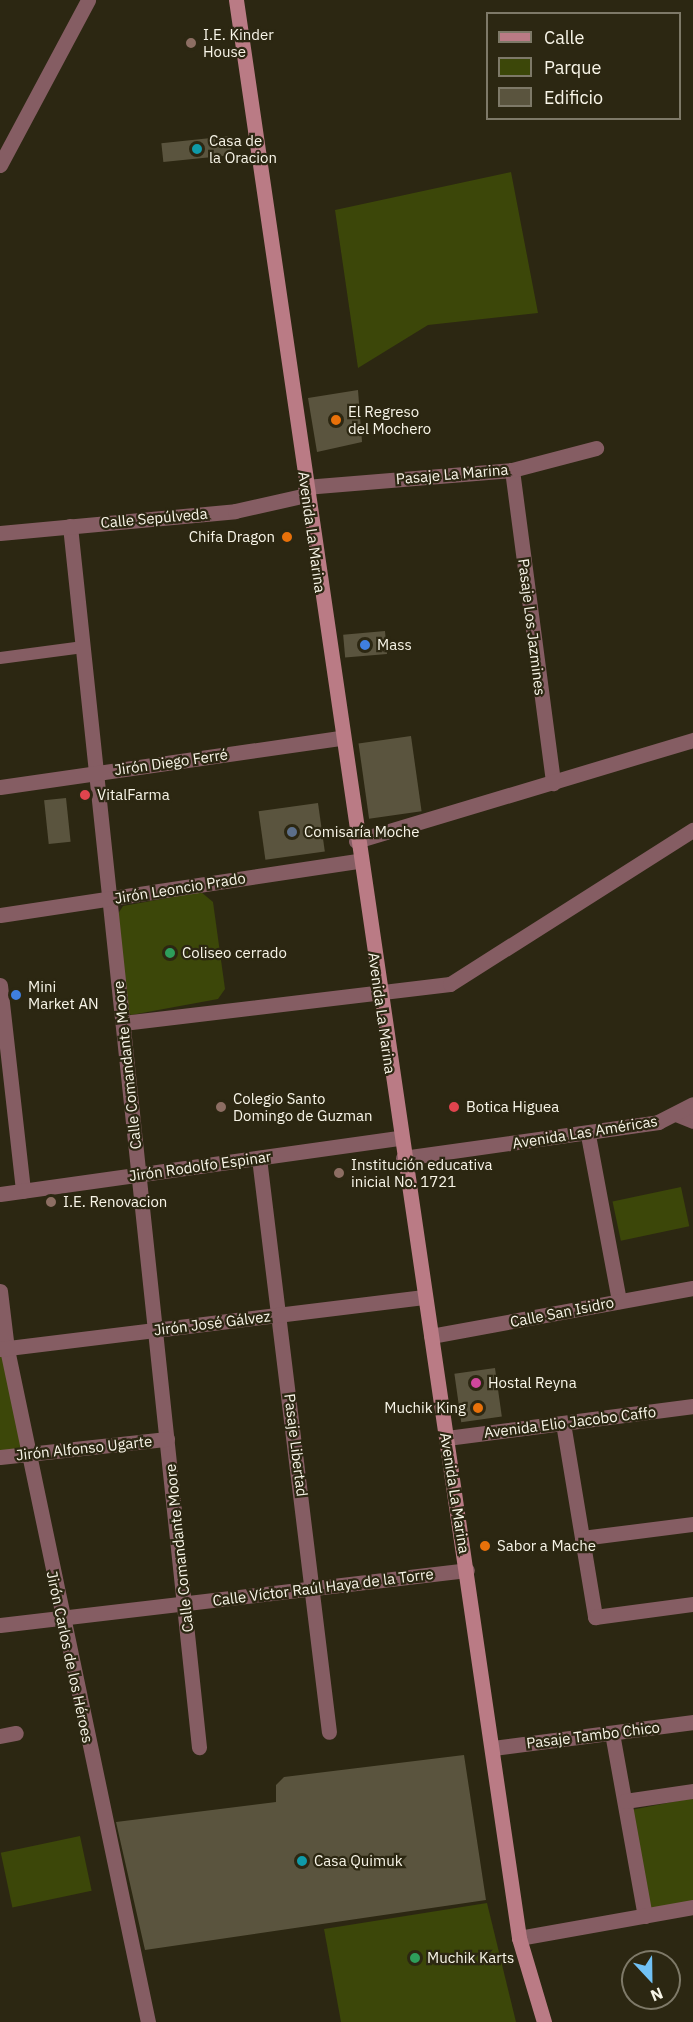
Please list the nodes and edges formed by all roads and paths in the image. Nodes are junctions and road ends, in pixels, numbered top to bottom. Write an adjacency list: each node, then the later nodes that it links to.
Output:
1 (88, 0): 3 (street)
2 (236, 0): 6 (main road, Avenida La Marina)
3 (0, 165)
4 (596, 448): 5 (street, Pasaje La Marina)
5 (512, 470): 6 (street, Pasaje La Marina); 14 (street, Pasaje Los Jazmines)
6 (306, 491): 7 (street, Calle Sepúlveda); 11 (main road, Avenida La Marina)
7 (70, 526): 8 (street, Calle Sepúlveda); 9 (street, Calle Comandante Moore)
8 (0, 533)
9 (83, 647): 10 (street); 13 (street, Calle Comandante Moore)
10 (0, 658)
11 (341, 738): 13 (street, Jirón Diego Ferré); 17 (main road, Avenida La Marina)
12 (693, 740): 14 (street)
13 (97, 773): 15 (street, Jirón Diego Ferré); 19 (street, Calle Comandante Moore)
14 (553, 783): 17 (street)
15 (0, 787)
16 (693, 830): 22 (street)
17 (356, 841): 18 (main road, Avenida La Marina)
18 (359, 861): 19 (street, Jirón Leoncio Prado); 22 (main road, Avenida La Marina)
19 (110, 899): 20 (street, Jirón Leoncio Prado); 23 (street, Calle Comandante Moore)
20 (0, 915)
21 (0, 985): 32 (street)
22 (378, 989): 23 (street); 28 (main road, Avenida La Marina)
23 (123, 1023): 31 (street, Calle Comandante Moore)
24 (693, 1104): 25 (street, Avenida Las Américas)
25 (676, 1114): 26 (street); 27 (street, Avenida Las Américas)
26 (693, 1121)
27 (588, 1135): 30 (street, Avenida Las Américas); 37 (street)
28 (400, 1138): 29 (street, Jirón Rodolfo Espinar); 30 (main road, Avenida La Marina)
29 (259, 1158): 31 (street, Jirón Rodolfo Espinar); 38 (street, Pasaje Libertad)
30 (403, 1158): 36 (main road, Avenida La Marina)
31 (139, 1175): 32 (street, Jirón Rodolfo Espinar); 39 (street, Calle Comandante Moore)
32 (23, 1191): 33 (street, Jirón Rodolfo Espinar)
33 (0, 1194)
34 (693, 1288): 37 (street, Calle San Isidro)
35 (0, 1291): 41 (street, Jirón Carlos de los Héroes)
36 (424, 1297): 38 (street, Jirón José Gálvez); 40 (main road, Avenida La Marina)
37 (619, 1301): 40 (street, Calle San Isidro)
38 (280, 1314): 39 (street, Jirón José Gálvez); 51 (street, Pasaje Libertad)
39 (155, 1330): 41 (street, Jirón José Gálvez); 45 (street, Calle Comandante Moore)
40 (431, 1336): 44 (main road, Avenida La Marina)
41 (3, 1349): 46 (street, Jirón Carlos de los Héroes)
42 (693, 1406): 43 (street, Avenida Elio Jacobo Caffo)
43 (563, 1423): 44 (street, Avenida Elio Jacobo Caffo); 49 (street)
44 (447, 1438): 50 (main road, Avenida La Marina)
45 (167, 1439): 46 (street, Jirón Alfonso Ugarte); 52 (street, Calle Comandante Moore)
46 (29, 1454): 47 (street, Jirón Alfonso Ugarte); 54 (street, Jirón Carlos de los Héroes)
47 (0, 1457)
48 (693, 1524): 49 (street)
49 (582, 1538): 53 (street)
50 (467, 1570): 51 (street, Calle Víctor Raúl Haya de la Torre); 62 (main road, Avenida La Marina)
51 (313, 1588): 52 (street, Calle Víctor Raúl Haya de la Torre); 57 (street, Pasaje Libertad)
52 (187, 1603): 54 (street, Calle Víctor Raúl Haya de la Torre); 61 (street, Calle Comandante Moore)
53 (693, 1604)
54 (62, 1618): 55 (street, Calle Víctor Raúl Haya de la Torre); 68 (street, Jirón Carlos de los Héroes)
55 (0, 1624)
56 (693, 1722): 59 (street, Pasaje Tambo Chico)
57 (329, 1732)
58 (16, 1733): 60 (street)
59 (612, 1733): 62 (street, Pasaje Tambo Chico); 64 (street)
60 (0, 1736)
61 (199, 1748)
62 (493, 1748): 67 (main road, Avenida La Marina)
63 (693, 1791): 64 (street)
64 (625, 1801): 66 (street)
65 (693, 1907): 66 (street)
66 (645, 1916): 67 (street)
67 (519, 1938): 69 (main road, Avenida La Marina)
68 (148, 2022)
69 (544, 2022)

